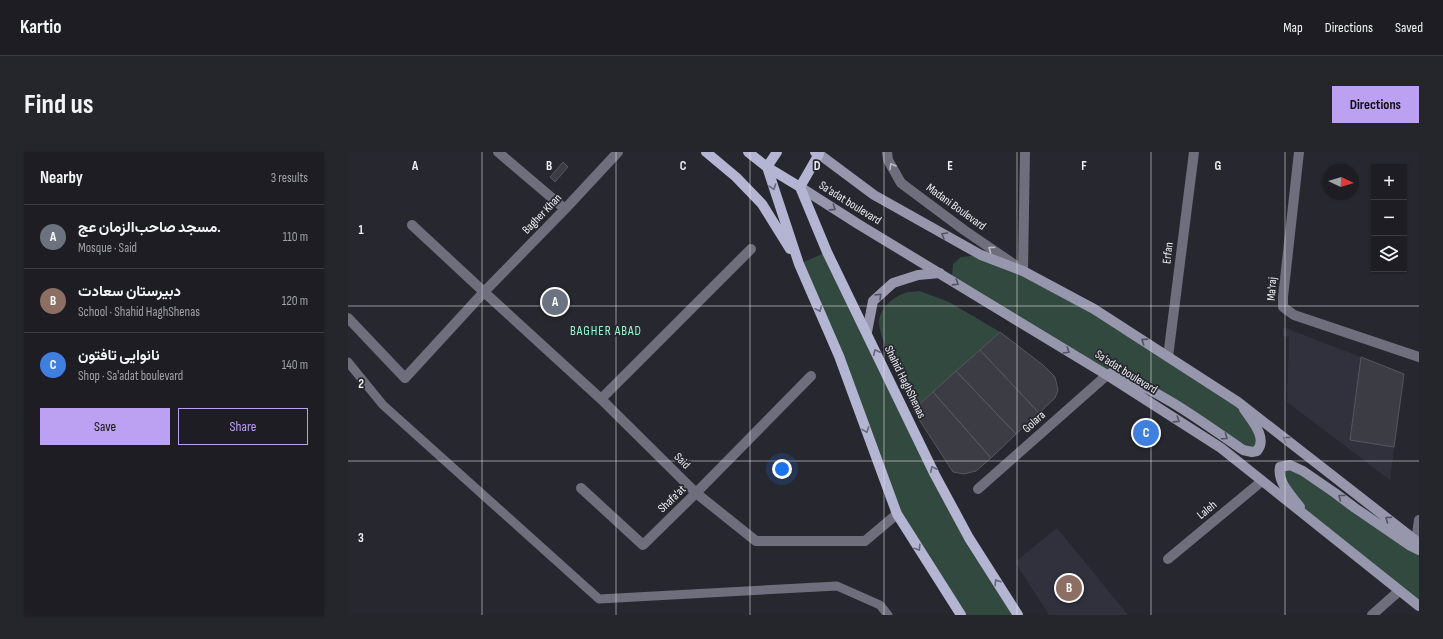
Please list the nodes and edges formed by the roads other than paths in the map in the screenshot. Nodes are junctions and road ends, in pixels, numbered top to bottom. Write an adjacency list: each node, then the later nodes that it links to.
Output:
1 (498, 152): 13 (street)
2 (618, 152): 13 (street, Bagher Khan)
3 (706, 152): 16 (main road)
4 (748, 152): 11 (main road)
5 (777, 152): 11 (main road)
6 (887, 152): 17 (street, Madani Boulevard, one-way to 6)
7 (1026, 152): 17 (street)
8 (1194, 152): 22 (street, Erfan)
9 (1299, 152): 23 (street, Ma'raj)
10 (817, 153): 12 (main road); 17 (main road, Sa'adat boulevard, one-way to 10)
11 (767, 167): 12 (main road); 16 (main road, one-way to 16)
12 (800, 187): 18 (main road, Sa'adat boulevard, one-way to 18); 21 (main road, Shahid HaghShenas)
13 (566, 209): 19 (street, Bagher Khan)
14 (412, 225): 19 (street, Said)
15 (751, 249): 28 (street)
16 (799, 264): 34 (main road, one-way to 34)
17 (1023, 271): 22 (main road, Sa'adat boulevard, one-way to 17)
18 (940, 273): 21 (main road, one-way to 18); 25 (main road, Sa'adat boulevard, one-way to 25)
19 (484, 292): 20 (street, Bagher Khan); 28 (street, Said)
20 (348, 318)
21 (866, 332): 43 (main road, Shahid HaghShenas, one-way to 21)
22 (1168, 357): 29 (main road, Sa'adat boulevard)
23 (1419, 357)
24 (348, 362): 41 (lane)
25 (1092, 366): 26 (main road, Sa'adat boulevard); 29 (main road, one-way to 29)
26 (1107, 375): 30 (main road, Sa'adat boulevard, one-way to 30); 32 (street, Golara)
27 (811, 376): 33 (street, Shafa'at)
28 (601, 399): 33 (street, Said)
29 (1238, 402): 37 (main road, Sa'adat boulevard, one-way to 29)
30 (1262, 481): 35 (main road, Sa'adat boulevard); 38 (street, Laleh)
31 (581, 488): 33 (street, Shafa'at)
32 (978, 489)
33 (696, 493): 34 (street, Said)
34 (896, 514): 42 (main road, one-way to 42)
35 (1306, 516): 37 (main road, one-way to 35); 39 (main road, Sa'adat boulevard)
36 (1419, 520): 37 (street)
37 (1418, 544)
38 (1168, 559)
39 (1399, 590): 40 (main road, Sa'adat boulevard); 44 (street)
40 (1419, 606)
41 (888, 615)
42 (961, 615)
43 (1018, 615)
44 (1372, 615)

